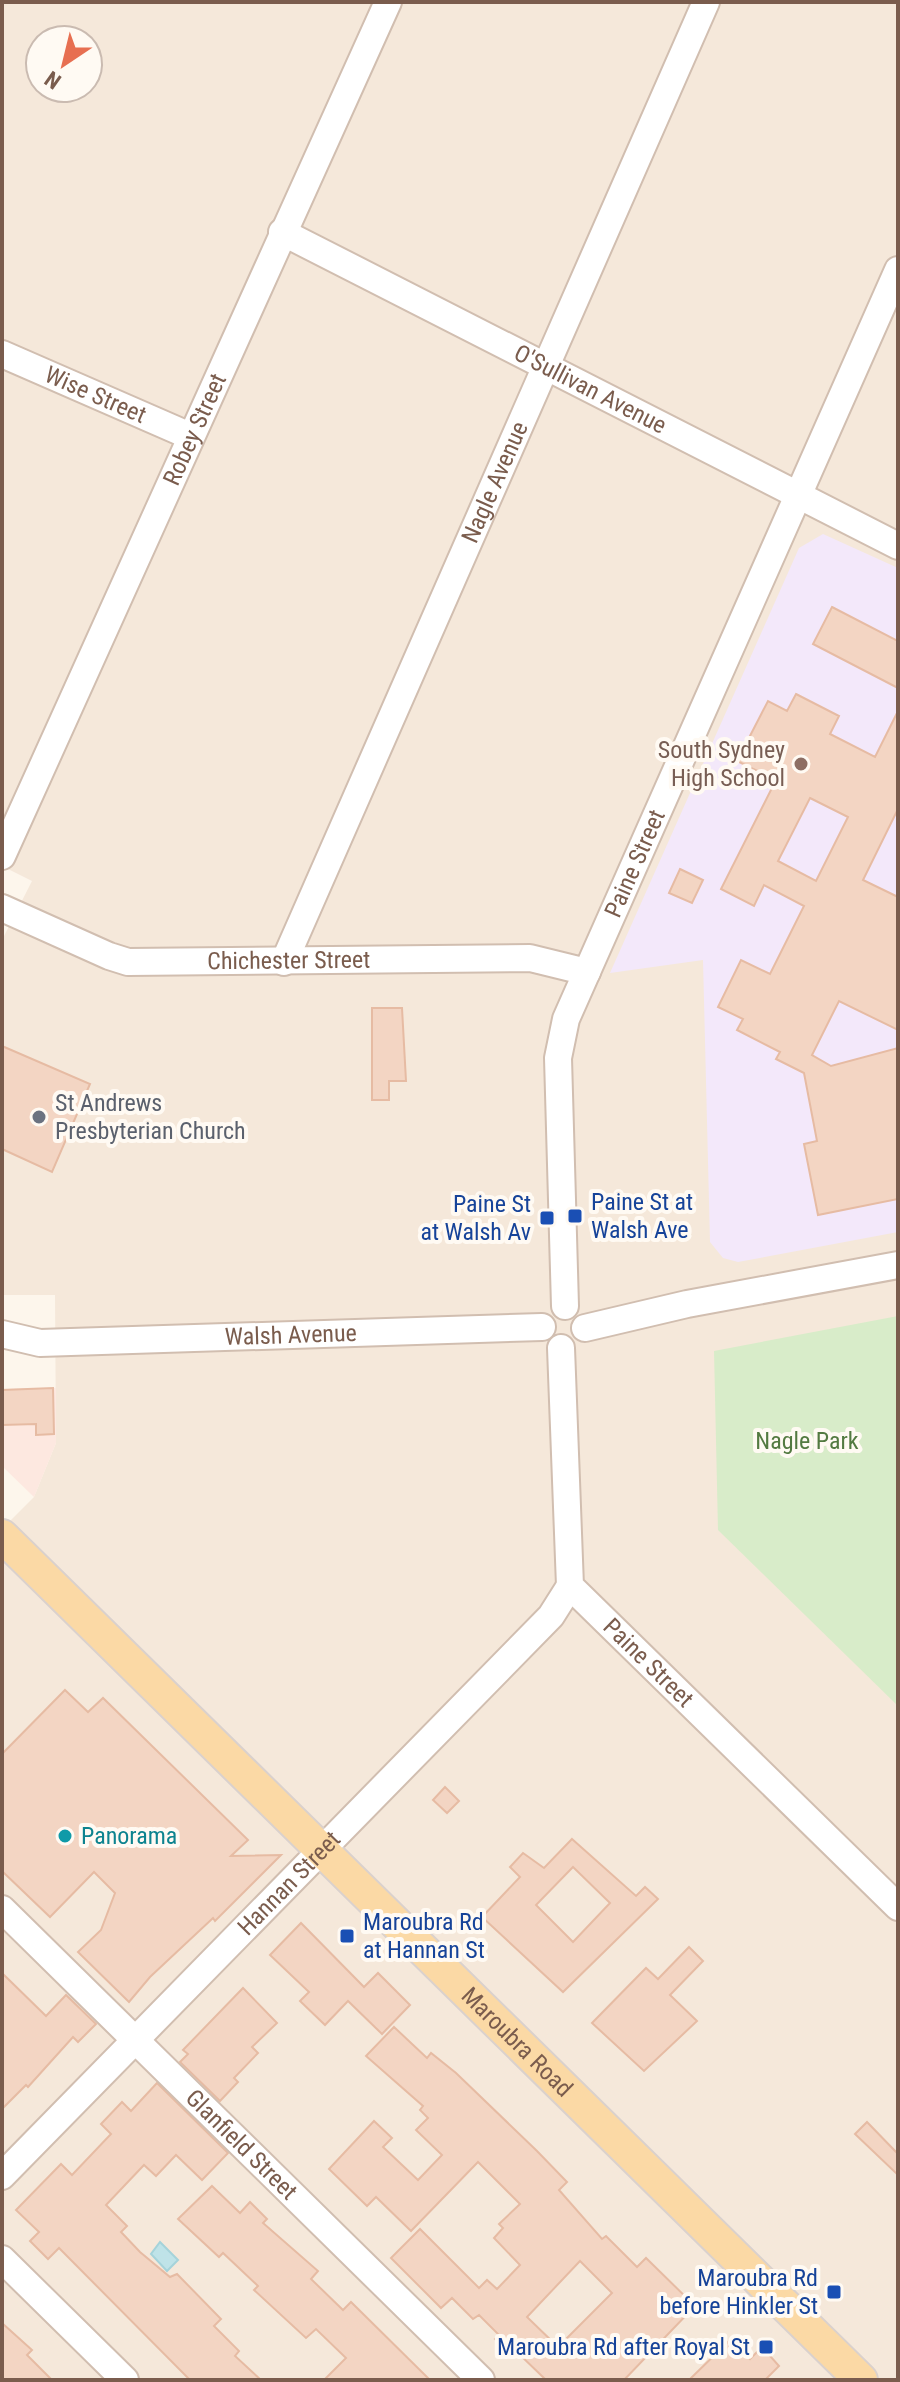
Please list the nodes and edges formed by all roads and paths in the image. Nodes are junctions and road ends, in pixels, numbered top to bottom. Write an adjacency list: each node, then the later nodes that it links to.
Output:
1 (388, 2): 3 (street, Robey Street)
2 (706, 2): 6 (street, Nagle Avenue)
3 (282, 232): 6 (street, O'Sullivan Avenue); 7 (street, Robey Street)
4 (898, 270): 8 (street, Paine Street)
5 (2, 354): 7 (street, Wise Street)
6 (544, 367): 8 (street, O'Sullivan Avenue); 12 (street, Nagle Avenue)
7 (190, 436): 10 (street, Robey Street)
8 (798, 496): 9 (street, O'Sullivan Avenue); 13 (street, Paine Street)
9 (898, 546)
10 (2, 856)
11 (2, 908): 12 (street, Chichester Street)
12 (284, 962): 13 (street, Chichester Street)
13 (587, 972): 15 (street, Paine Street)
14 (898, 1265): 17 (street)
15 (565, 1306): 16 (street); 17 (street)
16 (542, 1327): 19 (street, Walsh Avenue); 20 (street)
17 (585, 1328): 20 (street)
18 (2, 1334): 19 (street, Walsh Avenue)
19 (40, 1343): 21 (street, Walsh Avenue)
20 (561, 1348): 23 (street)
21 (2, 1356)
22 (2, 1536): 24 (main road, Maroubra Road)
23 (570, 1586): 24 (street, Hannan Street); 25 (street, Paine Street)
24 (322, 1852): 27 (street, Hannan Street); 32 (main road, Maroubra Road)
25 (898, 1907)
26 (2, 1909): 27 (street, Glanfield Street)
27 (135, 2040): 28 (street, Hannan Street); 31 (street, Glanfield Street)
28 (2, 2176)
29 (2, 2259): 30 (street)
30 (125, 2380)
31 (481, 2380)
32 (861, 2380)

